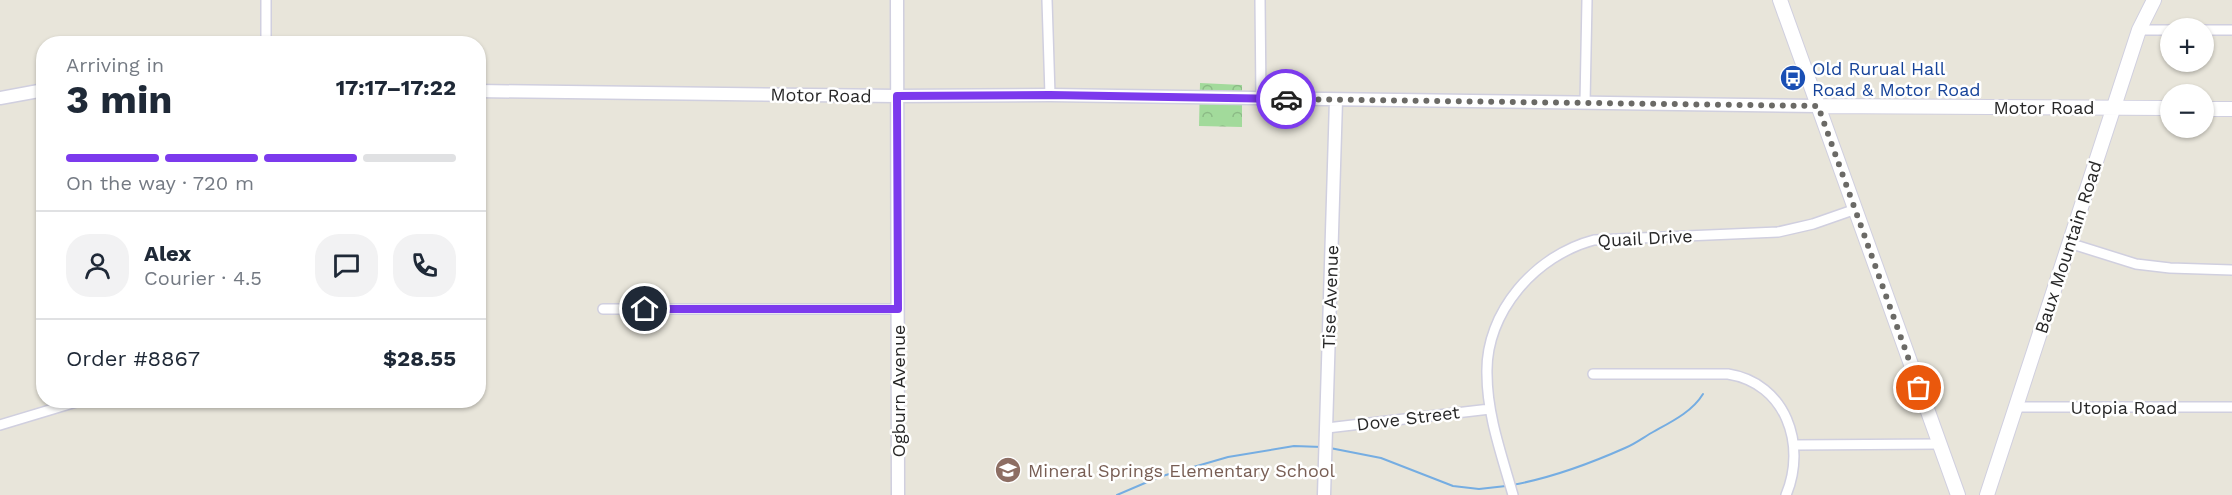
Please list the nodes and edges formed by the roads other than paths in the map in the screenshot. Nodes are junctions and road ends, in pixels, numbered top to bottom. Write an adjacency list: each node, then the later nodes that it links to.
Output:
1 (266, 0): 12 (street)
2 (897, 0): 16 (street, Ogburn Avenue)
3 (1047, 0): 15 (street)
4 (1260, 0): 18 (street)
5 (1587, 0): 20 (street)
6 (1780, 0): 21 (main road)
7 (2154, 0): 8 (main road, Baux Mountain Road)
8 (2139, 30): 9 (street); 22 (main road, Baux Mountain Road)
9 (2160, 30)
10 (2214, 30): 11 (street)
11 (2232, 30)
12 (266, 36)
13 (36, 91): 17 (street)
14 (486, 91): 16 (street, Motor Road)
15 (1050, 95): 16 (street, Motor Road); 18 (street, Motor Road)
16 (897, 96): 30 (street, Ogburn Avenue)
17 (0, 98)
18 (1261, 99): 19 (street, Motor Road)
19 (1336, 100): 20 (street, Motor Road); 37 (street, Tise Avenue)
20 (1586, 103): 21 (street, Motor Road)
21 (1818, 106): 22 (main road, Motor Road); 26 (main road)
22 (2114, 108): 23 (main road, Motor Road); 27 (main road, Baux Mountain Road)
23 (2160, 108)
24 (2214, 109): 25 (main road)
25 (2232, 109)
26 (1856, 209): 35 (street, Quail Drive); 38 (main road)
27 (2070, 243): 28 (street); 32 (main road, Baux Mountain Road)
28 (2232, 270)
29 (603, 309): 30 (street)
30 (898, 309): 40 (street, Ogburn Avenue)
31 (1593, 374): 39 (street)
32 (2016, 407): 33 (street, Utopia Road); 45 (main road, Baux Mountain Road)
33 (2232, 407)
34 (56, 408): 36 (street)
35 (1490, 409): 37 (street, Dove Street); 42 (street, Quail Drive)
36 (0, 425)
37 (1326, 428): 41 (street, Tise Avenue)
38 (1939, 444): 39 (street); 44 (main road)
39 (1795, 445): 43 (street)
40 (898, 495)
41 (1324, 495)
42 (1514, 495)
43 (1786, 495)
44 (1958, 495)
45 (1987, 495)

